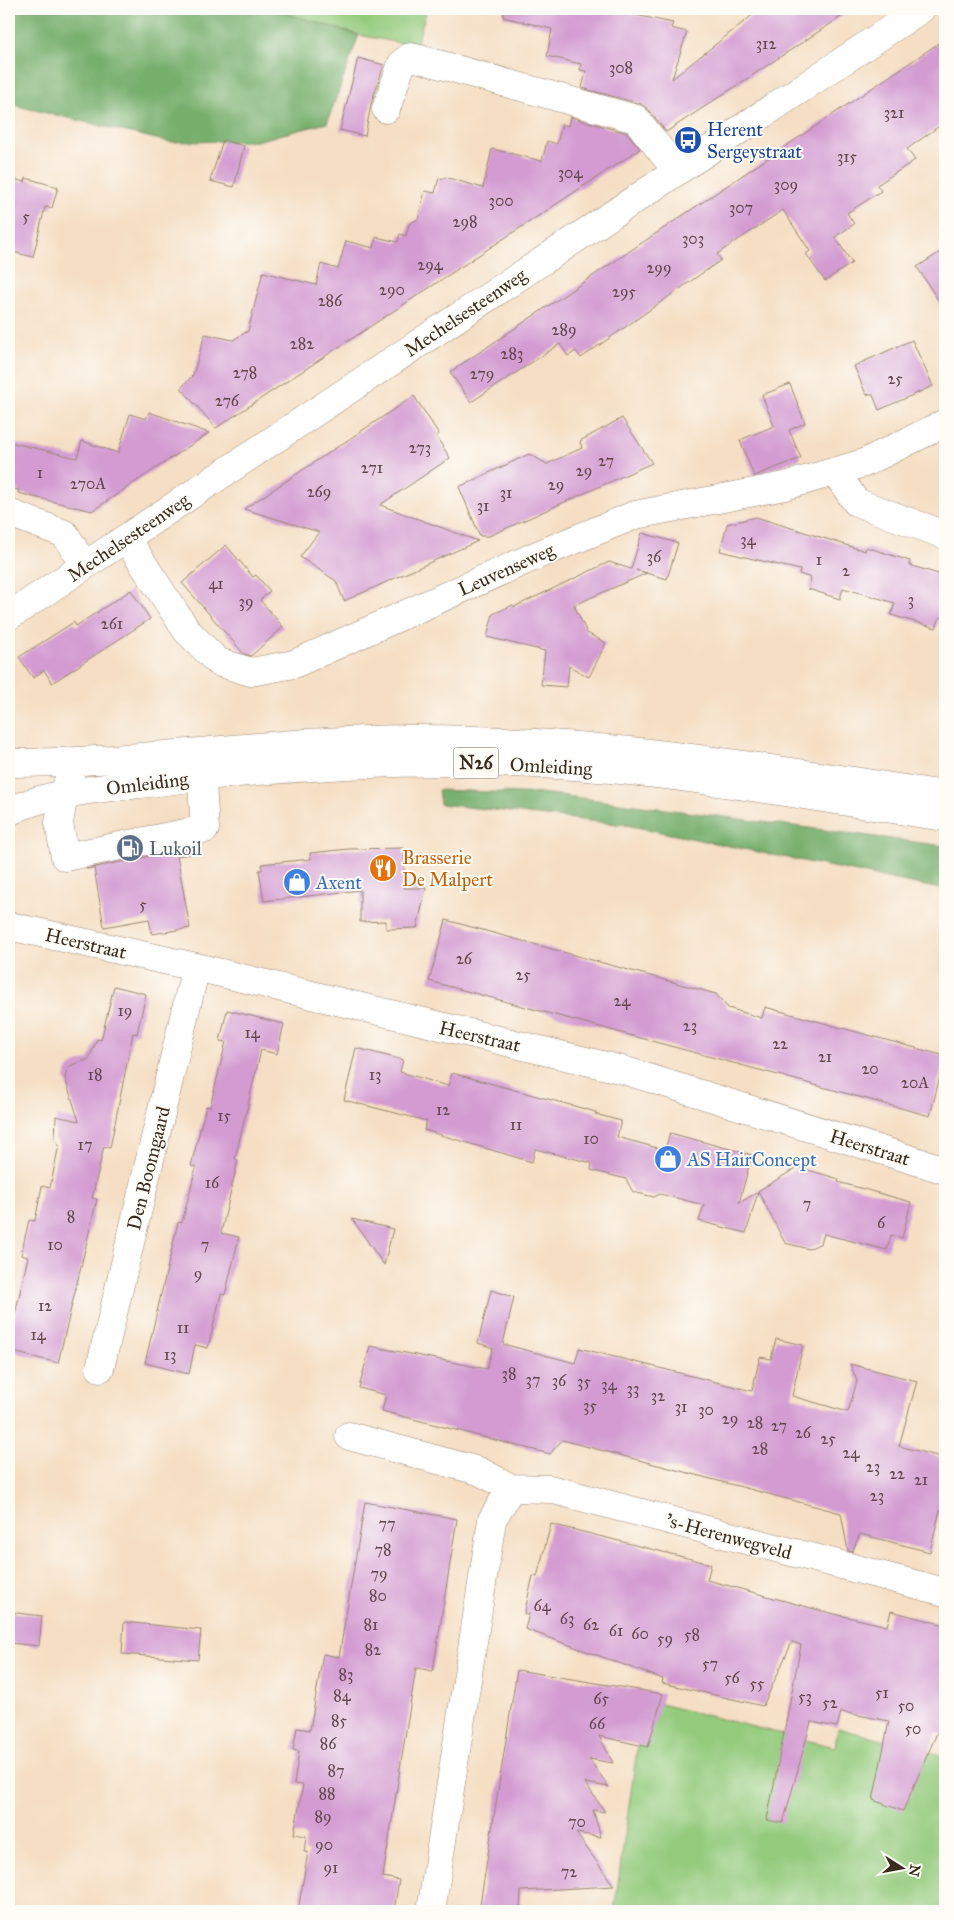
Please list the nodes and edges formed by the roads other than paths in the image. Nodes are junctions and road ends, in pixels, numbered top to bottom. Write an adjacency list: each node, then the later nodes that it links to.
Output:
1 (921, 9): 3 (street, Mechelsesteenweg)
2 (386, 109): 3 (street)
3 (677, 171): 8 (street, Mechelsesteenweg)
4 (945, 423): 5 (street, Leuvenseweg)
5 (835, 471): 7 (street); 8 (street, Leuvenseweg)
6 (9, 513): 9 (street)
7 (945, 535)
8 (126, 538): 9 (street, Mechelsesteenweg)
9 (84, 566): 10 (street, Mechelsesteenweg)
10 (9, 616)
11 (9, 762): 12 (street, Omleiding / N26)
12 (74, 762): 13 (street, Omleiding / N26); 14 (street)
13 (202, 764): 14 (street, Omleiding / N26); 14 (street); 15 (street, Omleiding / N26); 17 (street, Omleiding / N26)
14 (64, 794): 16 (street, Omleiding / N26)
15 (945, 795)
16 (9, 812)
17 (945, 817)
18 (9, 926): 19 (street, Heerstraat)
19 (196, 968): 20 (street, Heerstraat); 21 (street, Den Boomgaard)
20 (945, 1170)
21 (100, 1368)
22 (349, 1436): 23 (street, 's-Herenwegveld)
23 (511, 1488): 24 (street, 's-Herenwegveld); 25 (street)
24 (945, 1592)
25 (431, 1911)

